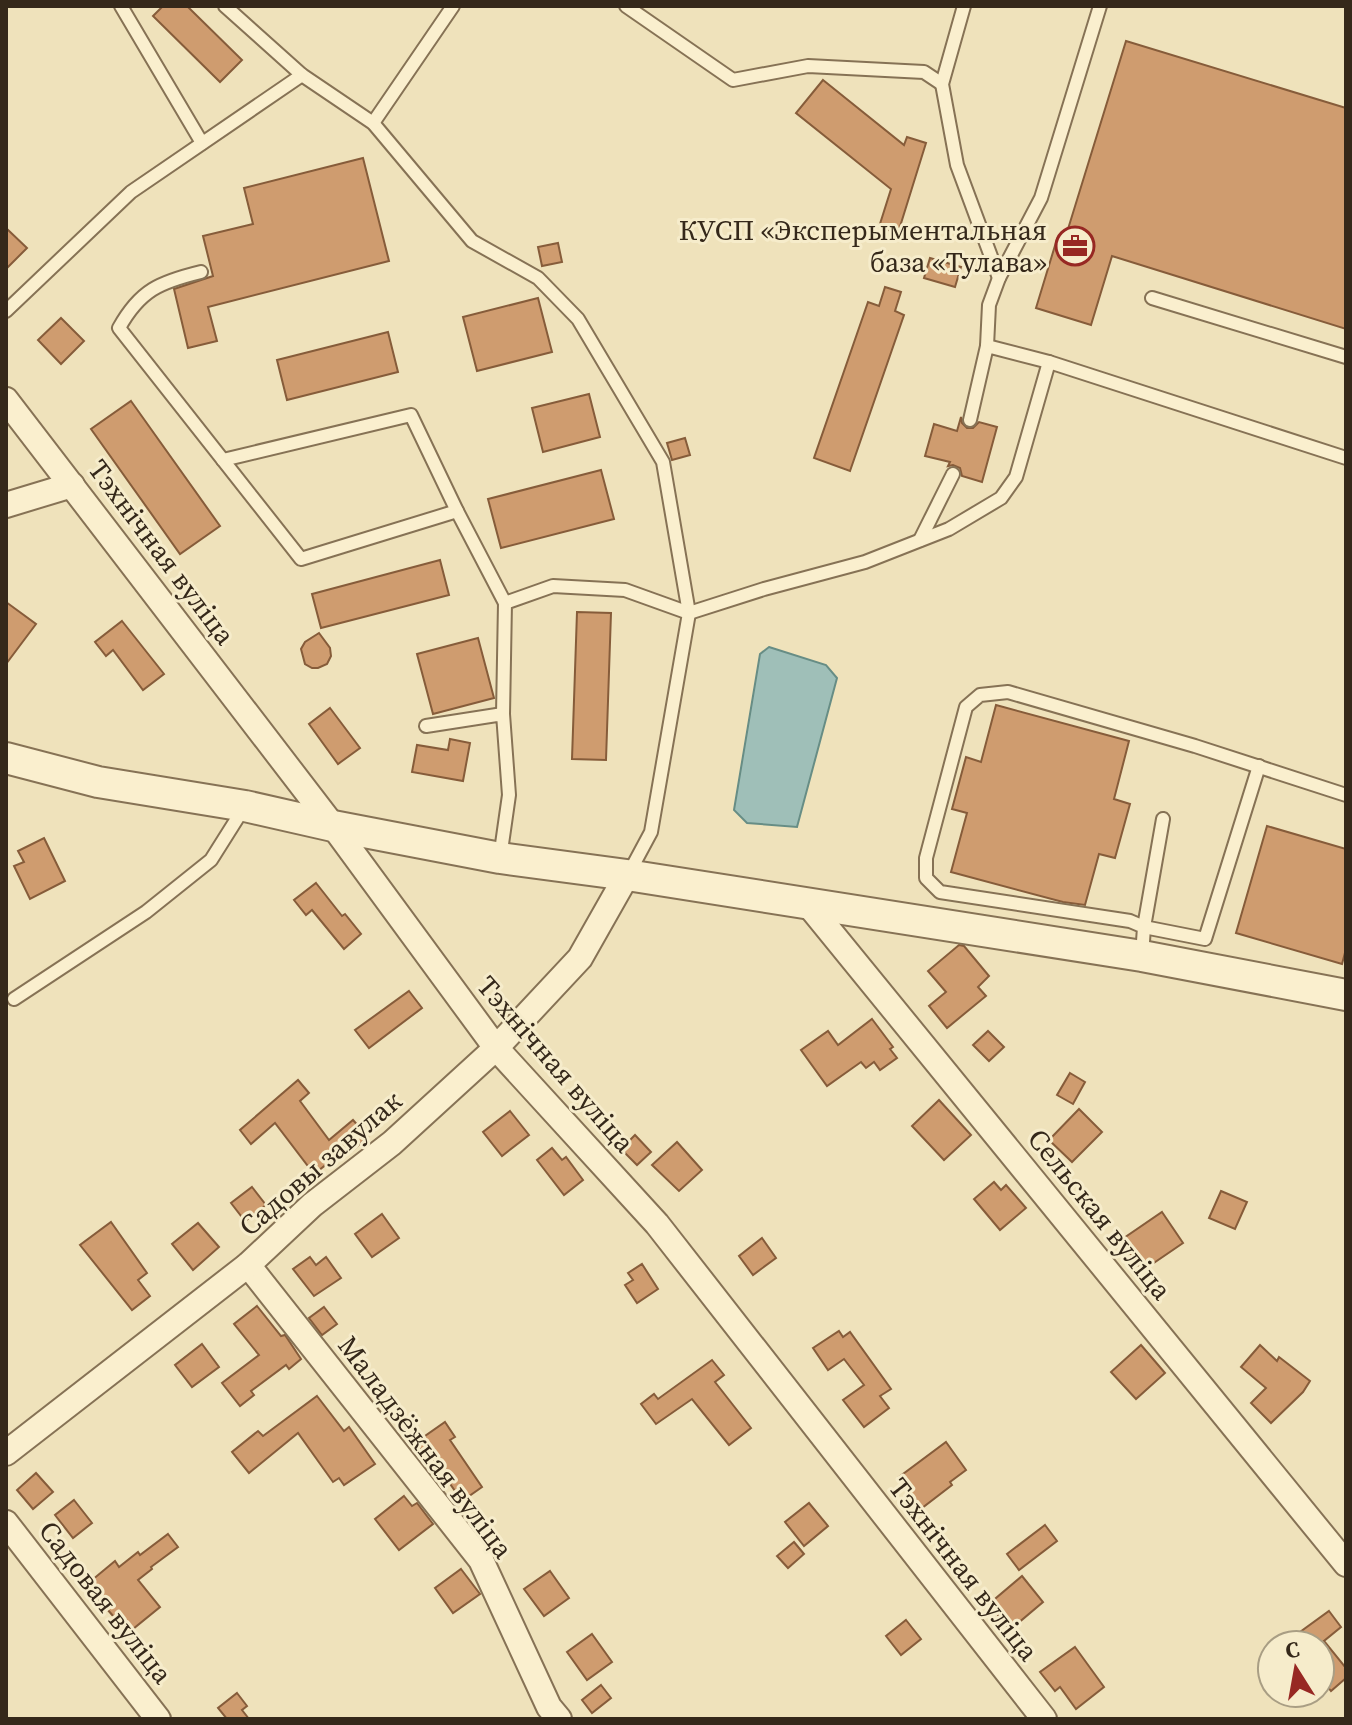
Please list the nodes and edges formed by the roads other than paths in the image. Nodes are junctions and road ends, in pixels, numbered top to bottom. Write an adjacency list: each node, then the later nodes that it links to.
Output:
1 (121, 6): 10 (lane)
2 (225, 6): 7 (lane)
3 (453, 6): 9 (lane)
4 (626, 6): 8 (lane)
5 (964, 6): 8 (lane)
6 (1100, 6): 12 (lane)
7 (302, 75): 9 (lane); 10 (lane)
8 (942, 84): 12 (lane)
9 (373, 123): 28 (lane)
10 (202, 143): 14 (lane)
11 (201, 272): 21 (lane)
12 (999, 278): 15 (lane)
13 (1152, 298): 16 (lane)
14 (6, 311)
15 (987, 346): 17 (lane); 19 (lane)
16 (1346, 357)
17 (1049, 362): 20 (lane); 26 (lane)
18 (6, 400): 23 (street, Тэхнічная вуліца)
19 (970, 420)
20 (1346, 458)
21 (223, 460): 25 (lane); 25 (lane)
22 (953, 474): 26 (lane)
23 (72, 485): 24 (street); 36 (street, Тэхнічная вуліца)
24 (6, 505)
25 (457, 511): 27 (lane)
26 (920, 540): 28 (lane)
27 (505, 603): 28 (lane); 29 (lane)
28 (689, 613): 38 (lane)
29 (503, 714): 30 (lane); 37 (lane)
30 (426, 726)
31 (6, 758): 34 (street)
32 (1259, 766): 33 (lane); 40 (lane); 40 (lane)
33 (1346, 795)
34 (245, 806): 36 (street); 42 (lane)
35 (1163, 819): 40 (lane)
36 (333, 826): 37 (street); 43 (street, Тэхнічная вуліца)
37 (500, 858): 38 (street)
38 (627, 875): 39 (street); 43 (street, Садовы завулак)
39 (807, 903): 40 (street); 47 (street, Сельская вуліца)
40 (1143, 942): 41 (street)
41 (1346, 995)
42 (14, 999)
43 (496, 1048): 44 (street, Садовы завулак); 50 (street, Тэхнічная вуліца)
44 (248, 1265): 45 (street, Садовы завулак); 49 (street, Маладзёжная вуліца)
45 (6, 1453)
46 (6, 1523): 48 (street, Садовая вуліца)
47 (1346, 1564)
48 (158, 1719)
49 (559, 1719)
50 (1044, 1719)

